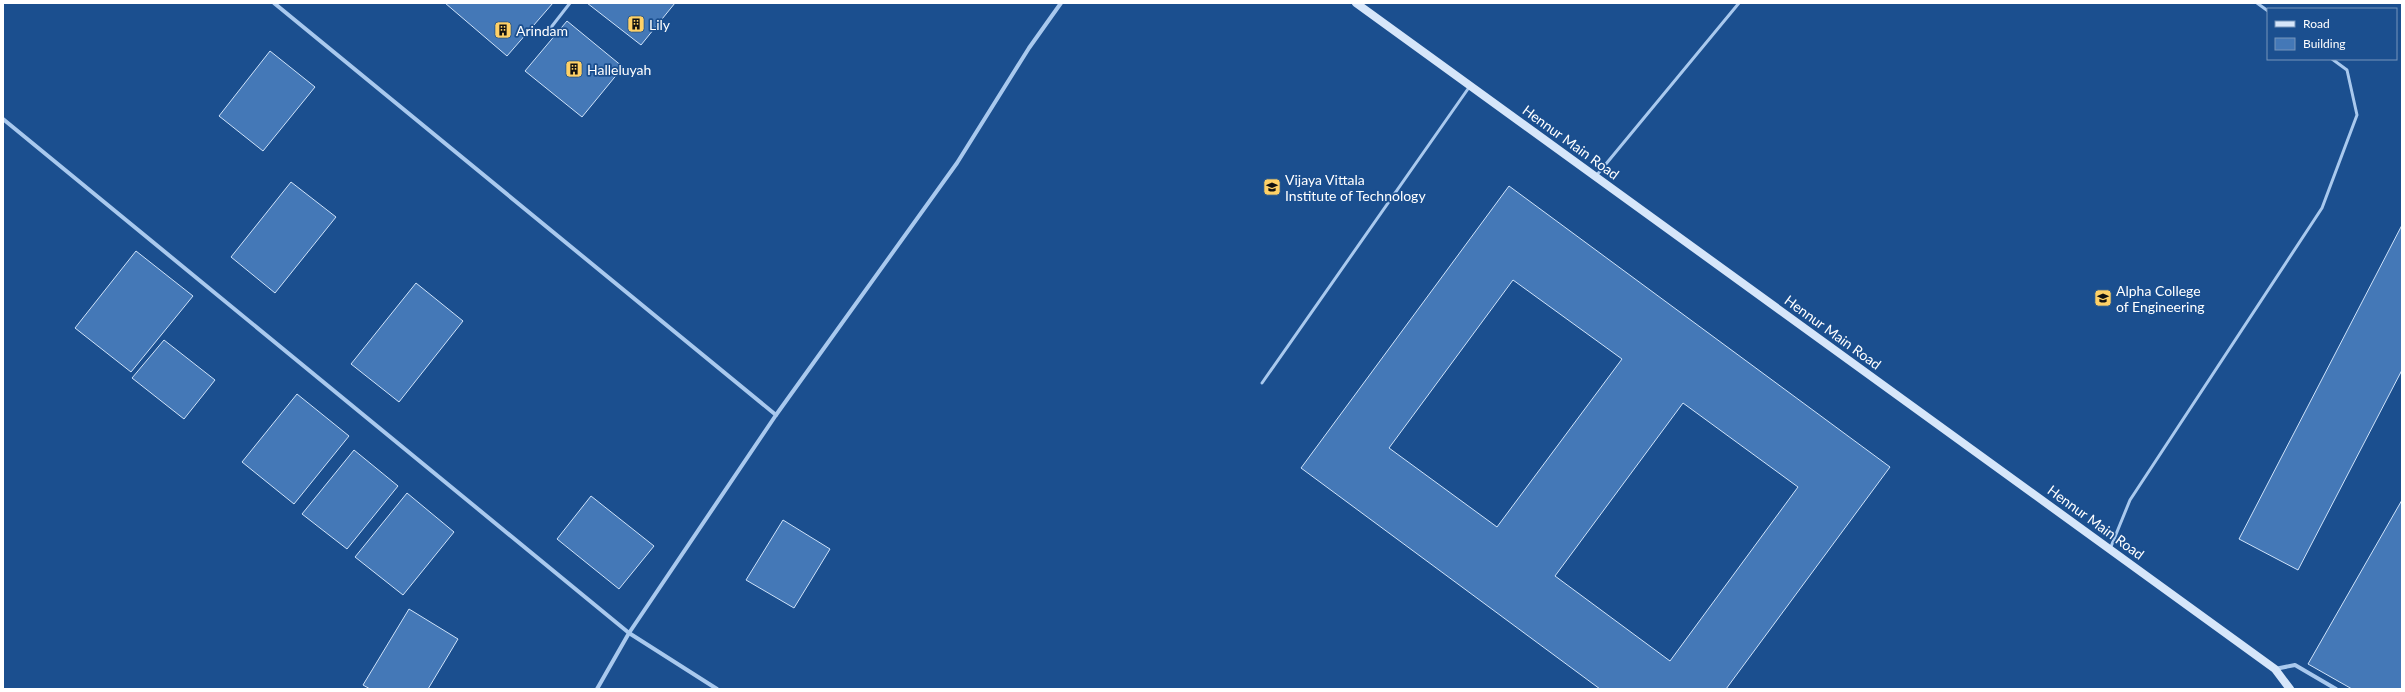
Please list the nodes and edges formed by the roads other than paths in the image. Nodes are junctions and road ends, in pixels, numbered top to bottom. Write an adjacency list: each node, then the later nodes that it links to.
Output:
1 (274, 3): 14 (street)
2 (570, 3): 8 (lane)
3 (1061, 3): 14 (street)
4 (1356, 3): 10 (main road, Hennur Main Road)
5 (1739, 3): 12 (lane)
6 (2257, 3): 7 (lane)
7 (2267, 10)
8 (549, 30)
9 (2333, 60): 15 (lane)
10 (1470, 86): 12 (main road, Hennur Main Road); 13 (lane)
11 (3, 119): 16 (street)
12 (1596, 177): 15 (main road, Hennur Main Road)
13 (1262, 383)
14 (776, 415): 16 (street)
15 (2110, 549): 17 (main road, Hennur Main Road)
16 (629, 633): 18 (street); 19 (street)
17 (2275, 669): 20 (main road, Hennur Main Road); 21 (street)
18 (597, 689)
19 (717, 689)
20 (2290, 689)
21 (2336, 689)

